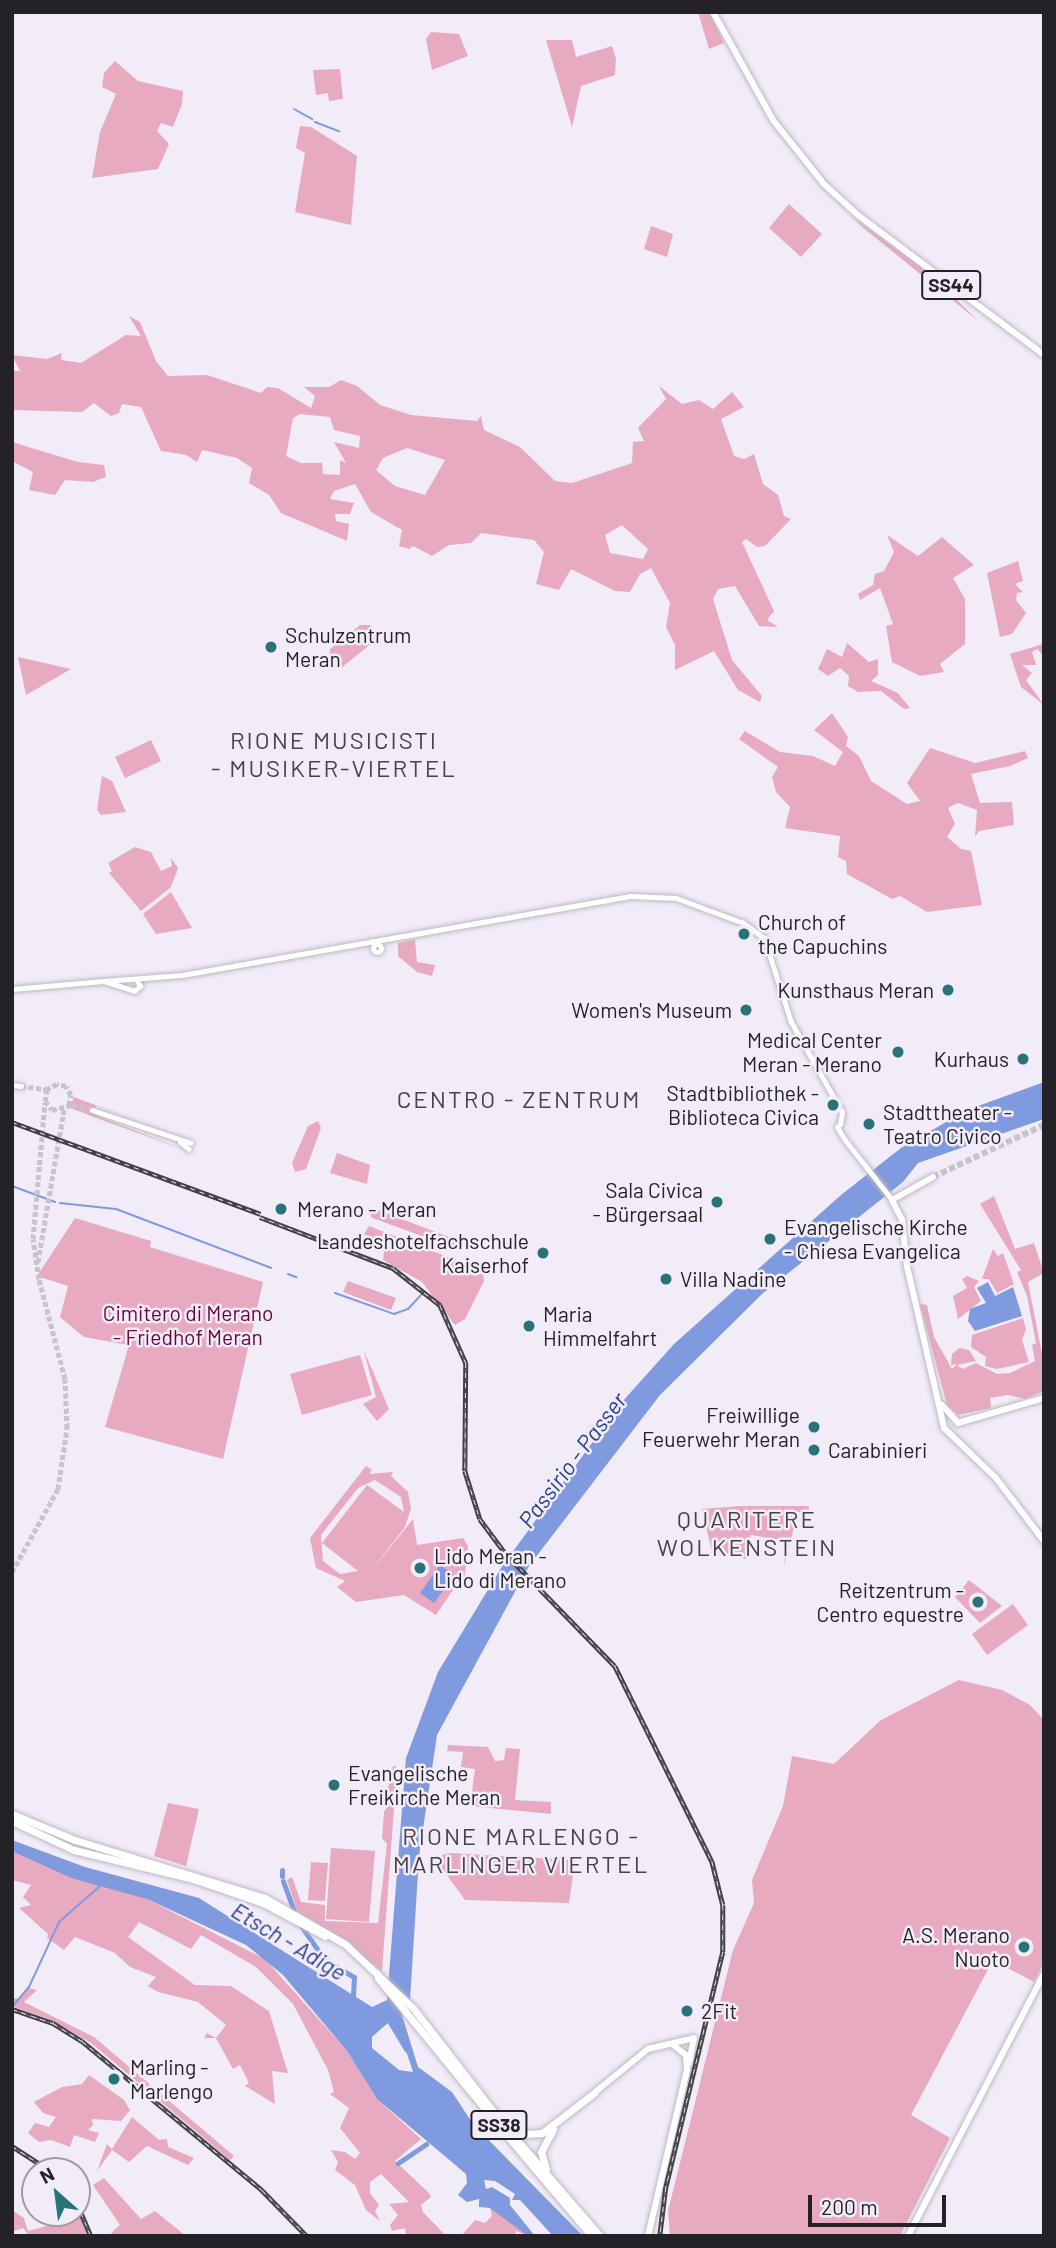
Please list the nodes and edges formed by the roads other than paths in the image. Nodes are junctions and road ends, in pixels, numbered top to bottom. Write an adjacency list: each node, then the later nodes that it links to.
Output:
1 (713, 12): 2 (main road, SS44)
2 (1044, 355)
3 (138, 980): 4 (main road); 5 (main road); 5 (main road); 12 (main road)
4 (104, 981): 5 (main road); 6 (main road)
5 (129, 988)
6 (12, 989)
7 (12, 1085): 8 (main road)
8 (21, 1086)
9 (92, 1110): 10 (main road)
10 (190, 1146)
11 (933, 1177): 12 (main road)
12 (889, 1197): 14 (main road)
13 (1044, 1398): 15 (main road)
14 (948, 1419): 15 (main road); 15 (main road)
15 (954, 1429): 16 (main road)
16 (1044, 1541)
17 (12, 1812): 19 (highway, SS38)
18 (12, 1823): 19 (highway, SS38)
19 (264, 1900): 21 (highway, SS38); 21 (highway, SS38)
20 (1044, 1975): 31 (main road)
21 (412, 2010): 24 (highway, SS38); 28 (highway, SS38)
22 (671, 2044): 23 (main road); 23 (main road); 25 (main road)
23 (687, 2070): 30 (main road)
24 (466, 2077): 26 (highway); 27 (highway, SS38)
25 (594, 2094): 26 (highway)
26 (555, 2125): 27 (highway)
27 (550, 2179): 29 (highway, SS38)
28 (592, 2236)
29 (600, 2236)
30 (648, 2236)
31 (908, 2236)

